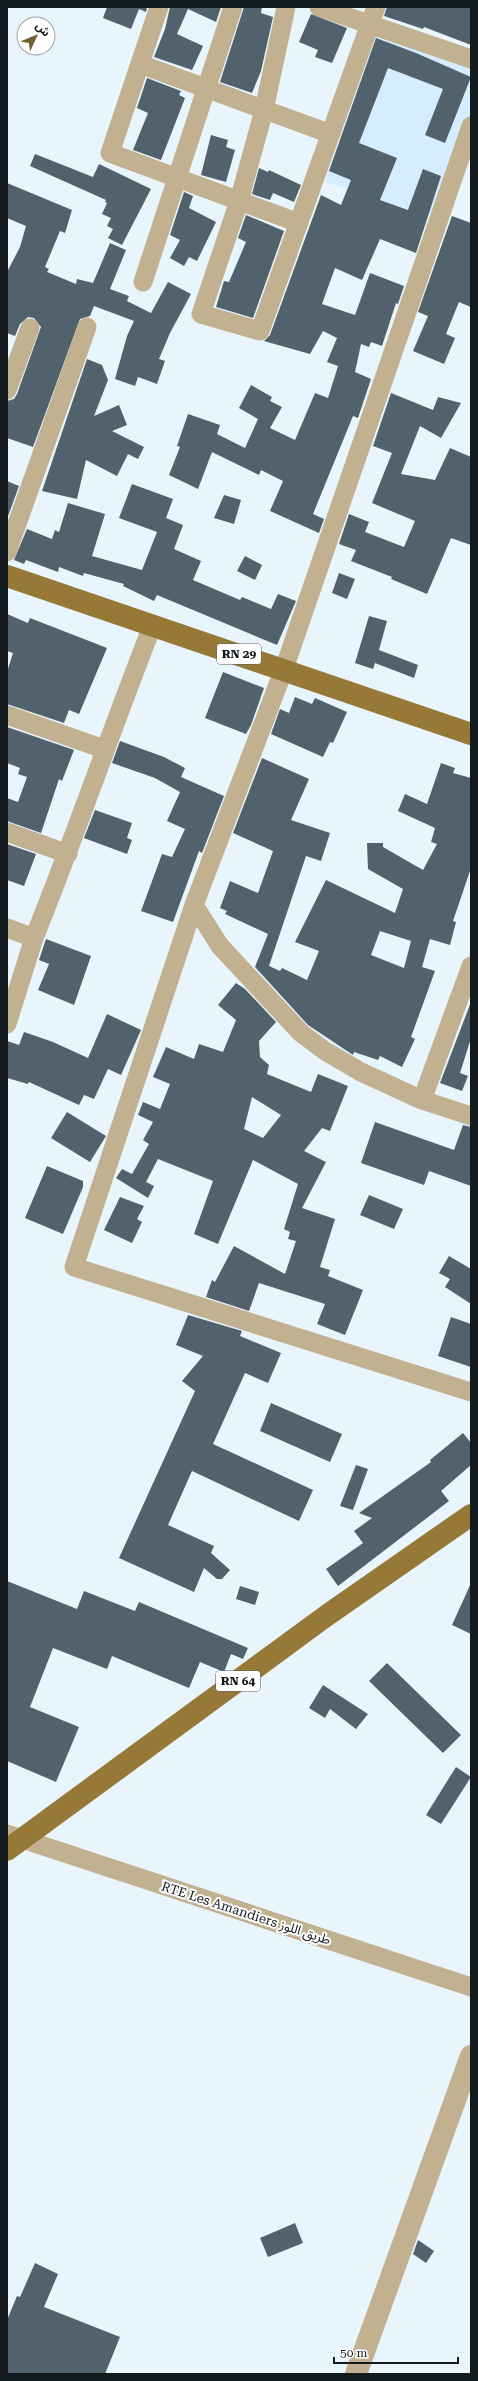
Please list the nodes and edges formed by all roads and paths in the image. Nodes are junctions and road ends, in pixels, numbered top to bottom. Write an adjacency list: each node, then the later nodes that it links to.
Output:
1 (159, 7): 7 (street)
2 (233, 7): 8 (street)
3 (286, 7): 9 (street)
4 (318, 7): 5 (street)
5 (373, 15): 6 (street); 11 (street)
6 (471, 59)
7 (140, 64): 8 (street); 12 (street)
8 (207, 89): 9 (street); 12 (street)
9 (264, 110): 11 (street); 13 (street)
10 (471, 126): 22 (street)
11 (331, 134): 14 (street)
12 (178, 178): 13 (street); 15 (street)
13 (239, 200): 14 (street); 14 (street)
14 (299, 223)
15 (143, 282)
16 (87, 327): 19 (street)
17 (30, 328): 18 (street)
18 (7, 390)
19 (7, 552)
20 (7, 576): 21 (main road, RN 29)
21 (153, 624): 22 (main road, RN 29); 25 (street)
22 (284, 669): 24 (main road, RN 29); 28 (street)
23 (7, 715): 25 (street)
24 (471, 734)
25 (104, 749): 27 (street)
26 (7, 832): 27 (street)
27 (68, 854): 30 (street)
28 (194, 905): 34 (street); 36 (street)
29 (7, 928): 30 (street)
30 (34, 938): 32 (street)
31 (471, 966): 34 (street)
32 (12, 989): 33 (street)
33 (7, 1024)
34 (422, 1100): 35 (street)
35 (471, 1116)
36 (471, 1392)
37 (471, 1515): 38 (main road, RN 64)
38 (12, 1841): 39 (street, RTE Les Amandiers طريق اللوز)
39 (471, 1987)
40 (471, 2056): 41 (street)
41 (356, 2374)

